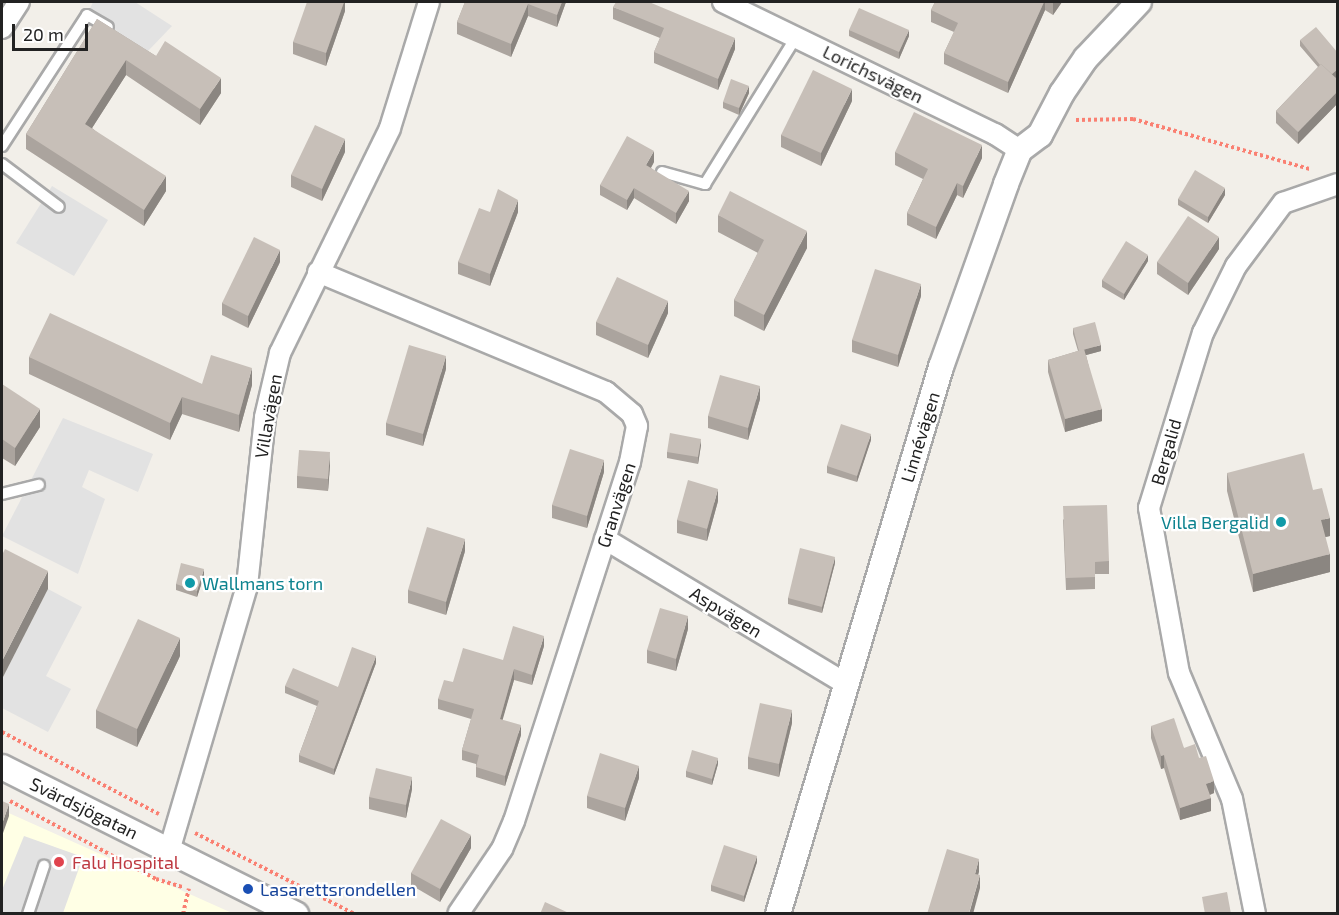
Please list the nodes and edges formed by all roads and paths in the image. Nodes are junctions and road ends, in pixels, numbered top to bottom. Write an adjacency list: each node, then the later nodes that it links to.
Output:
1 (19, 2): 5 (street)
2 (429, 2): 16 (street, Villavägen)
3 (723, 2): 7 (street, Lorichsvägen)
4 (1139, 2): 10 (street, Linnévägen)
5 (2, 28)
6 (117, 33): 9 (lane)
7 (796, 37): 10 (street, Lorichsvägen); 12 (lane)
8 (1065, 121): 13 (path)
9 (2, 146)
10 (1020, 150): 20 (street, Linnévägen)
11 (2, 164): 15 (lane)
12 (662, 172)
13 (1316, 172)
14 (1338, 184): 30 (street, Bergalid)
15 (59, 207)
16 (318, 272): 19 (street, Granvägen); 22 (street, Villavägen)
17 (39, 485): 18 (lane)
18 (2, 494)
19 (605, 539): 20 (street, Aspvägen); 28 (street, Granvägen)
20 (846, 684): 29 (street, Linnévägen)
21 (2, 767): 22 (street, Svärdsjögatan)
22 (169, 851): 27 (street, Svärdsjögatan)
23 (44, 866): 25 (lane)
24 (189, 889): 26 (path)
25 (28, 914)
26 (183, 914)
27 (296, 914)
28 (458, 914)
29 (778, 914)
30 (1255, 914)

